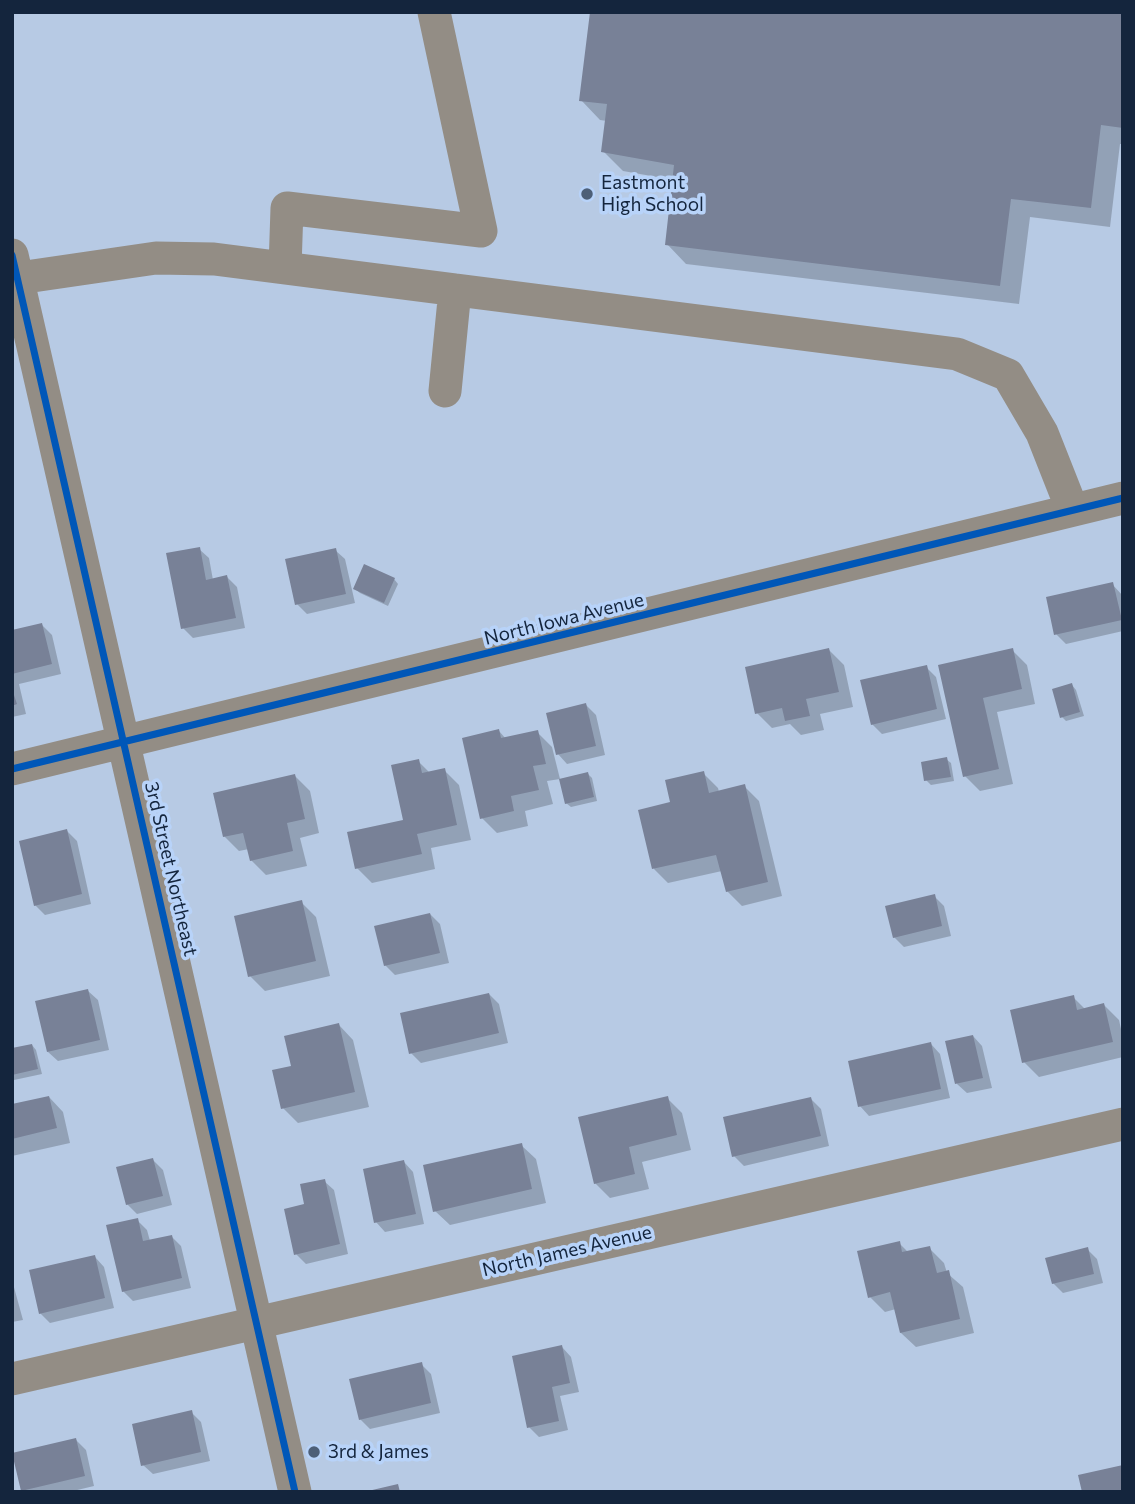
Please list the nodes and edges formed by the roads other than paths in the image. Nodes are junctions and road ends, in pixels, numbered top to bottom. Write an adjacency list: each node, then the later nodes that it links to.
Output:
1 (433, 12): 2 (street)
2 (285, 268): 3 (street); 4 (street)
3 (14, 270): 8 (street, 3rd Street Northeast)
4 (455, 290): 5 (street); 7 (street)
5 (445, 391)
6 (1123, 498): 7 (street, North Iowa Avenue)
7 (1072, 509): 8 (street, North Iowa Avenue)
8 (126, 743): 9 (street, North Iowa Avenue); 11 (street, 3rd Street Northeast)
9 (12, 769)
10 (1123, 1124): 11 (street, North James Avenue)
11 (257, 1322): 12 (street, North James Avenue); 13 (street, 3rd Street Northeast)
12 (12, 1379)
13 (295, 1492)

